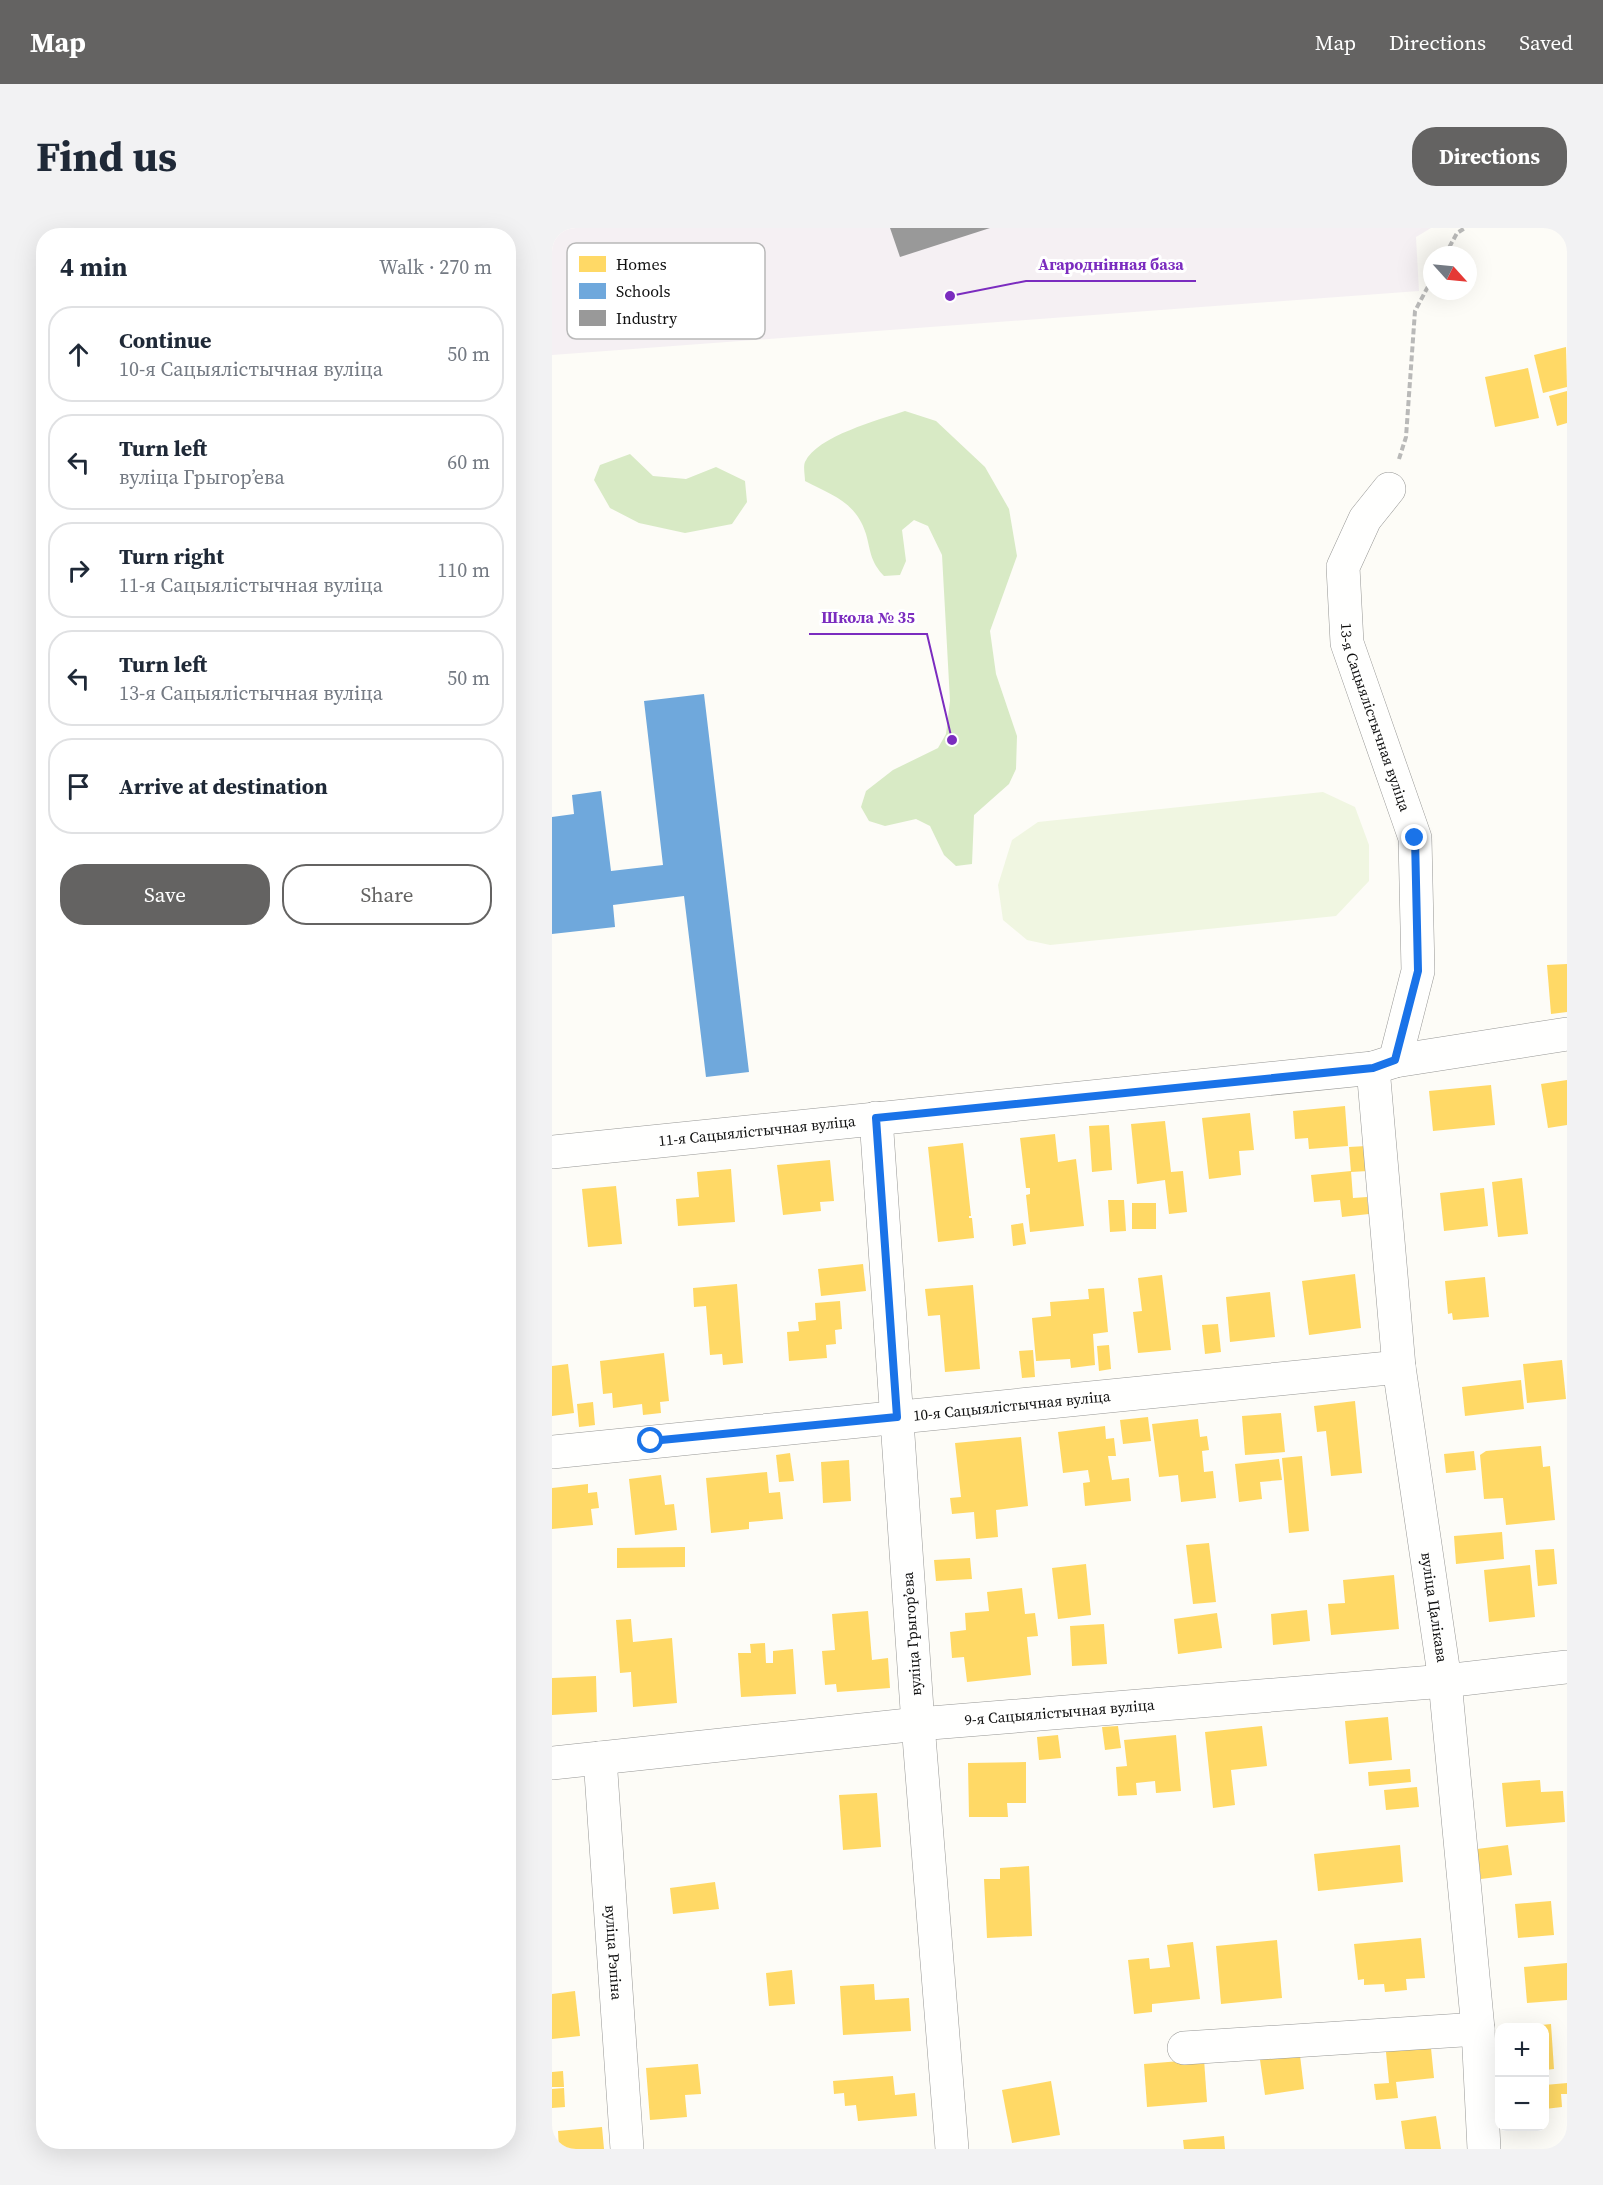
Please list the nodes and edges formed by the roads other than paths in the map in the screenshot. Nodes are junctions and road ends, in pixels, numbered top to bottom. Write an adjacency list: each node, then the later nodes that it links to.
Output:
1 (1389, 489): 3 (street, 13-я Сацыялістычная вуліца)
2 (1567, 1034): 3 (street, 11-я Сацыялістычная вуліца)
3 (1384, 1064): 4 (street, 11-я Сацыялістычная вуліца); 6 (street, вуліца Цалікава)
4 (876, 1118): 5 (street, 11-я Сацыялістычная вуліца); 7 (street, вуліца Грыгорʼева)
5 (552, 1152)
6 (1399, 1367): 7 (street, 10-я Сацыялістычная вуліца); 10 (street, вуліца Цалікава)
7 (897, 1417): 8 (street, 10-я Сацыялістычная вуліца); 11 (street, вуліца Грыгорʼева)
8 (552, 1452)
9 (1567, 1666): 10 (street, 9-я Сацыялістычная вуліца)
10 (1445, 1681): 11 (street, 9-я Сацыялістычная вуліца); 14 (street, вуліца Цалікава)
11 (918, 1724): 12 (street, 9-я Сацыялістычная вуліца); 17 (street, вуліца Грыгорʼева)
12 (600, 1758): 13 (street, 9-я Сацыялістычная вуліца); 16 (street, вуліца Рэпіна)
13 (552, 1763)
14 (1478, 2029): 15 (street); 18 (street, вуліца Цалікава)
15 (1184, 2048)
16 (627, 2149)
17 (952, 2149)
18 (1484, 2149)

